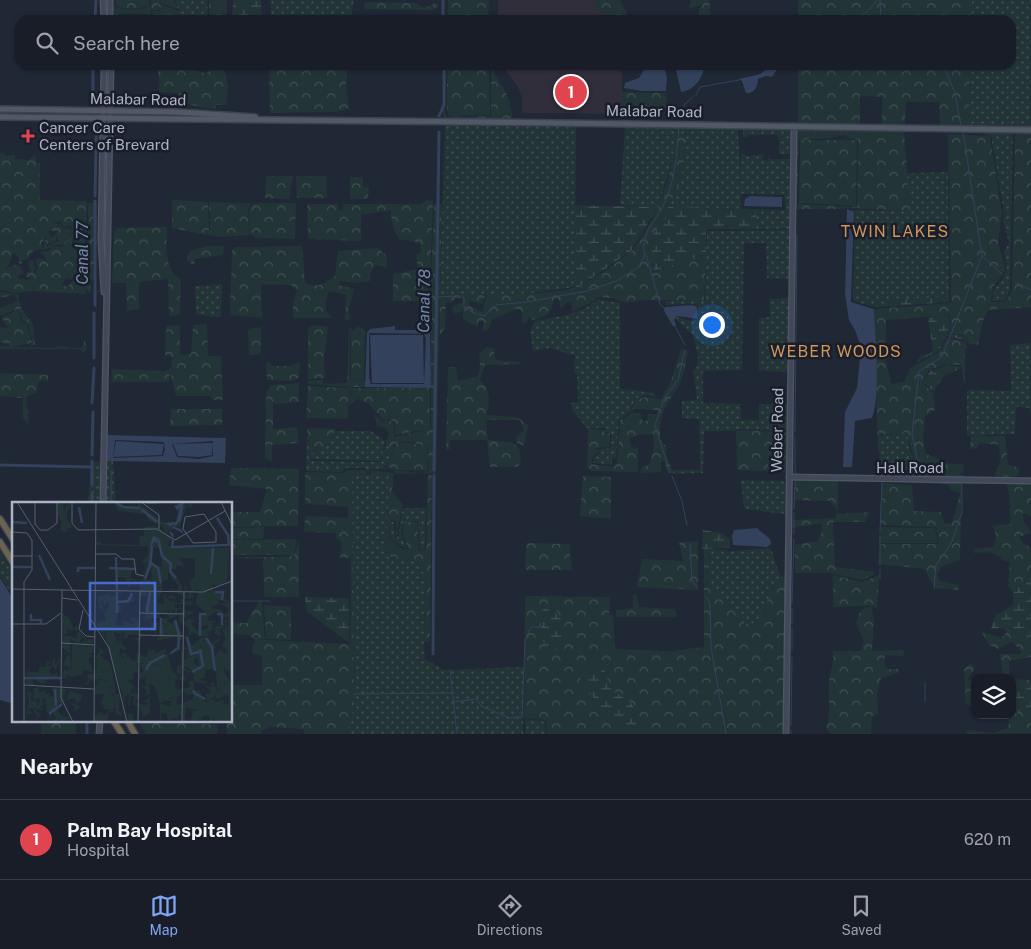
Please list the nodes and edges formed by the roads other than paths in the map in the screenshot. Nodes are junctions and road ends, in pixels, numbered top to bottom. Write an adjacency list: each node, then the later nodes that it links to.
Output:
1 (104, 0): 3 (street); 4 (street)
2 (110, 0): 3 (street)
3 (110, 9): 5 (street)
4 (104, 15)
5 (110, 15)
6 (104, 70): 10 (street)
7 (111, 70): 11 (street)
8 (0, 109): 9 (main road, Malabar Road)
9 (14, 110): 10 (main road, Malabar Road); 13 (main road)
10 (104, 110): 11 (main road, Malabar Road); 14 (street)
11 (110, 110): 12 (main road, Malabar Road); 15 (street)
12 (220, 114): 16 (main road, Malabar Road); 17 (main road)
13 (0, 117): 14 (main road, Malabar Road)
14 (104, 118): 15 (main road, Malabar Road); 20 (street)
15 (110, 119): 17 (main road, Malabar Road); 20 (street)
16 (276, 119): 17 (main road, Malabar Road); 18 (main road, Malabar Road)
17 (196, 120)
18 (794, 126): 19 (main road, Malabar Road); 21 (street, Weber Road)
19 (1031, 130)
20 (106, 321): 23 (street)
21 (789, 478): 22 (street, Hall Road); 32 (street, Weber Road)
22 (1031, 480)
23 (103, 502)
24 (0, 519): 25 (highway)
25 (12, 538)
26 (0, 542): 27 (highway)
27 (12, 561)
28 (114, 722): 30 (highway)
29 (128, 722): 31 (highway)
30 (122, 734)
31 (135, 734)
32 (786, 734)

